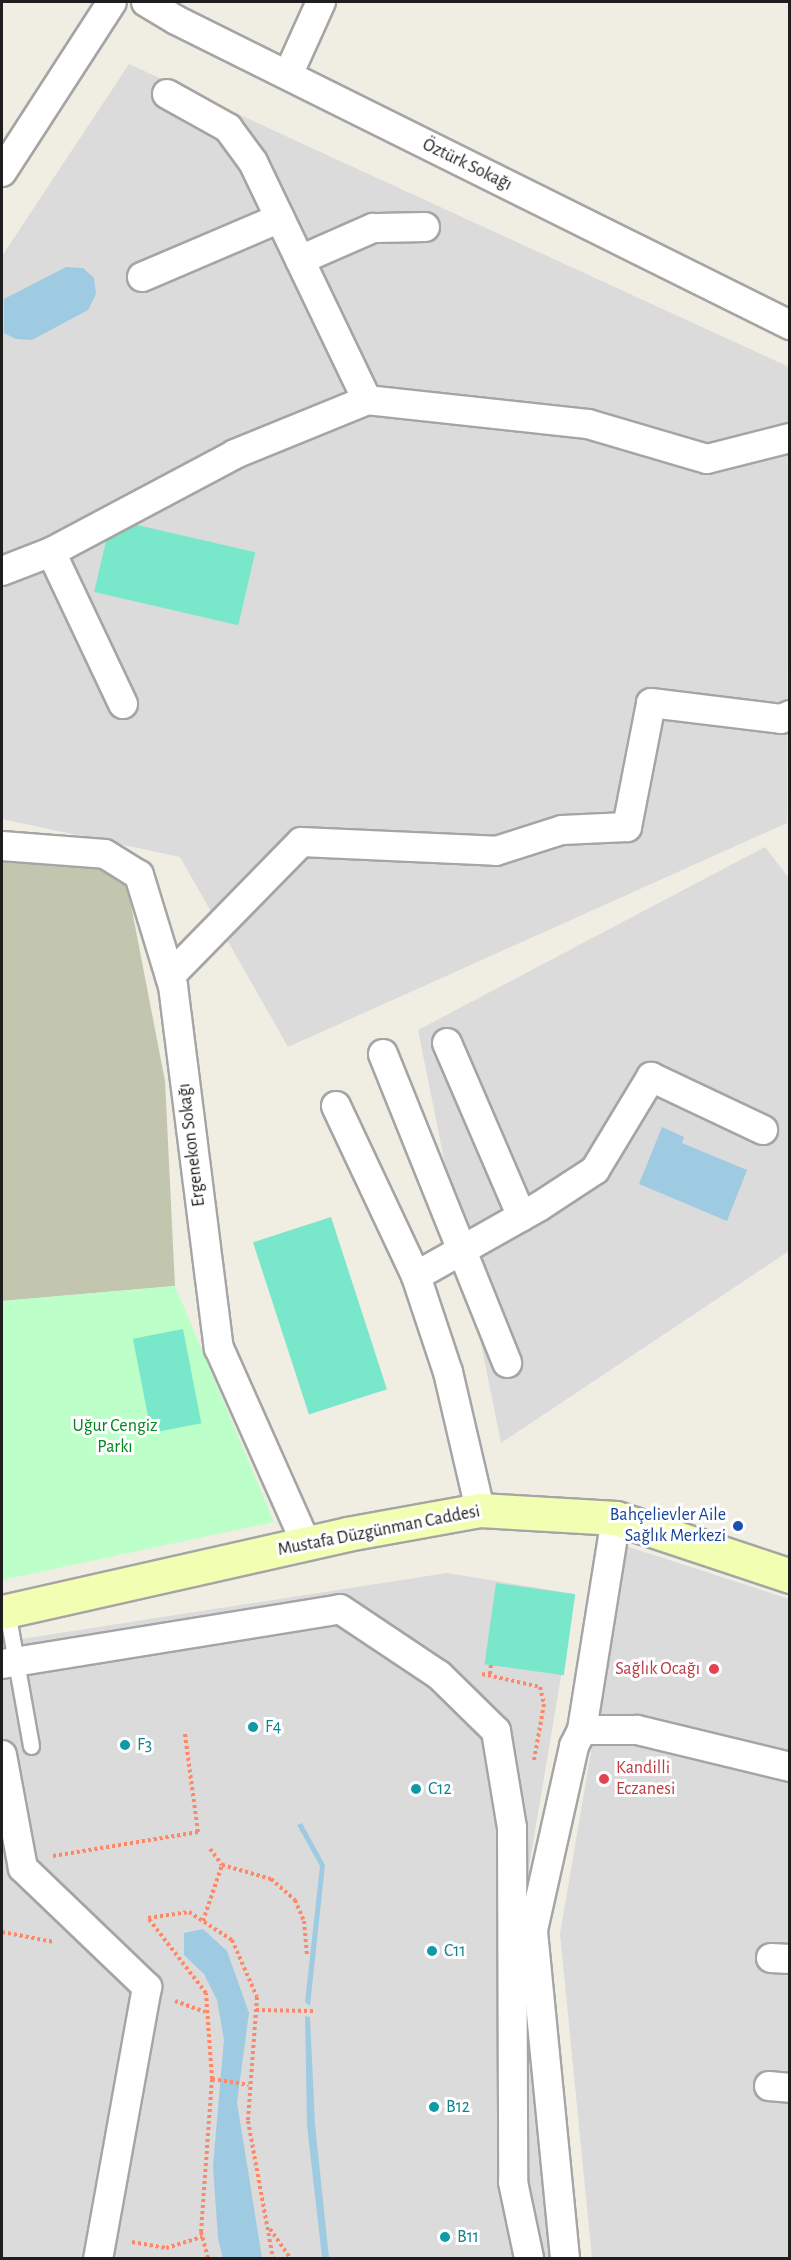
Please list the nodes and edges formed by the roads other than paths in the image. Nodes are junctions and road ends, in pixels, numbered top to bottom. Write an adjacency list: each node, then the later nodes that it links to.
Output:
1 (112, 2): 6 (street)
2 (146, 2): 4 (street, Öztürk Sokağı)
3 (321, 2): 4 (street)
4 (288, 75): 11 (street, Öztürk Sokağı)
5 (167, 94): 7 (street)
6 (2, 172)
7 (280, 218): 9 (street); 10 (street)
8 (425, 227): 9 (street)
9 (300, 260): 12 (street)
10 (142, 277)
11 (789, 325)
12 (367, 400): 13 (street); 14 (street)
13 (789, 440)
14 (51, 552): 15 (street); 16 (street)
15 (2, 571)
16 (123, 704)
17 (789, 715): 19 (street)
18 (2, 846): 19 (street, Ergenekon Sokağı)
19 (170, 976): 30 (street, Ergenekon Sokağı)
20 (447, 1043): 24 (street)
21 (382, 1054): 25 (street)
22 (336, 1106): 26 (street)
23 (764, 1130): 24 (street)
24 (522, 1216): 25 (street)
25 (461, 1250): 26 (street); 27 (street)
26 (416, 1276): 28 (street)
27 (507, 1363)
28 (480, 1510): 29 (street, Mustafa Düzgünman Caddesi); 30 (street, Mustafa Düzgünman Caddesi)
29 (616, 1518): 31 (street, Mustafa Düzgünman Caddesi); 34 (street)
30 (306, 1543): 32 (street, Mustafa Düzgünman Caddesi)
31 (789, 1576)
32 (4, 1612): 33 (lane)
33 (9, 1663): 35 (lane); 39 (street)
34 (582, 1730): 37 (street); 40 (street)
35 (31, 1746)
36 (2, 1755): 38 (street)
37 (789, 1767)
38 (98, 2259)
39 (529, 2259)
40 (565, 2259)

